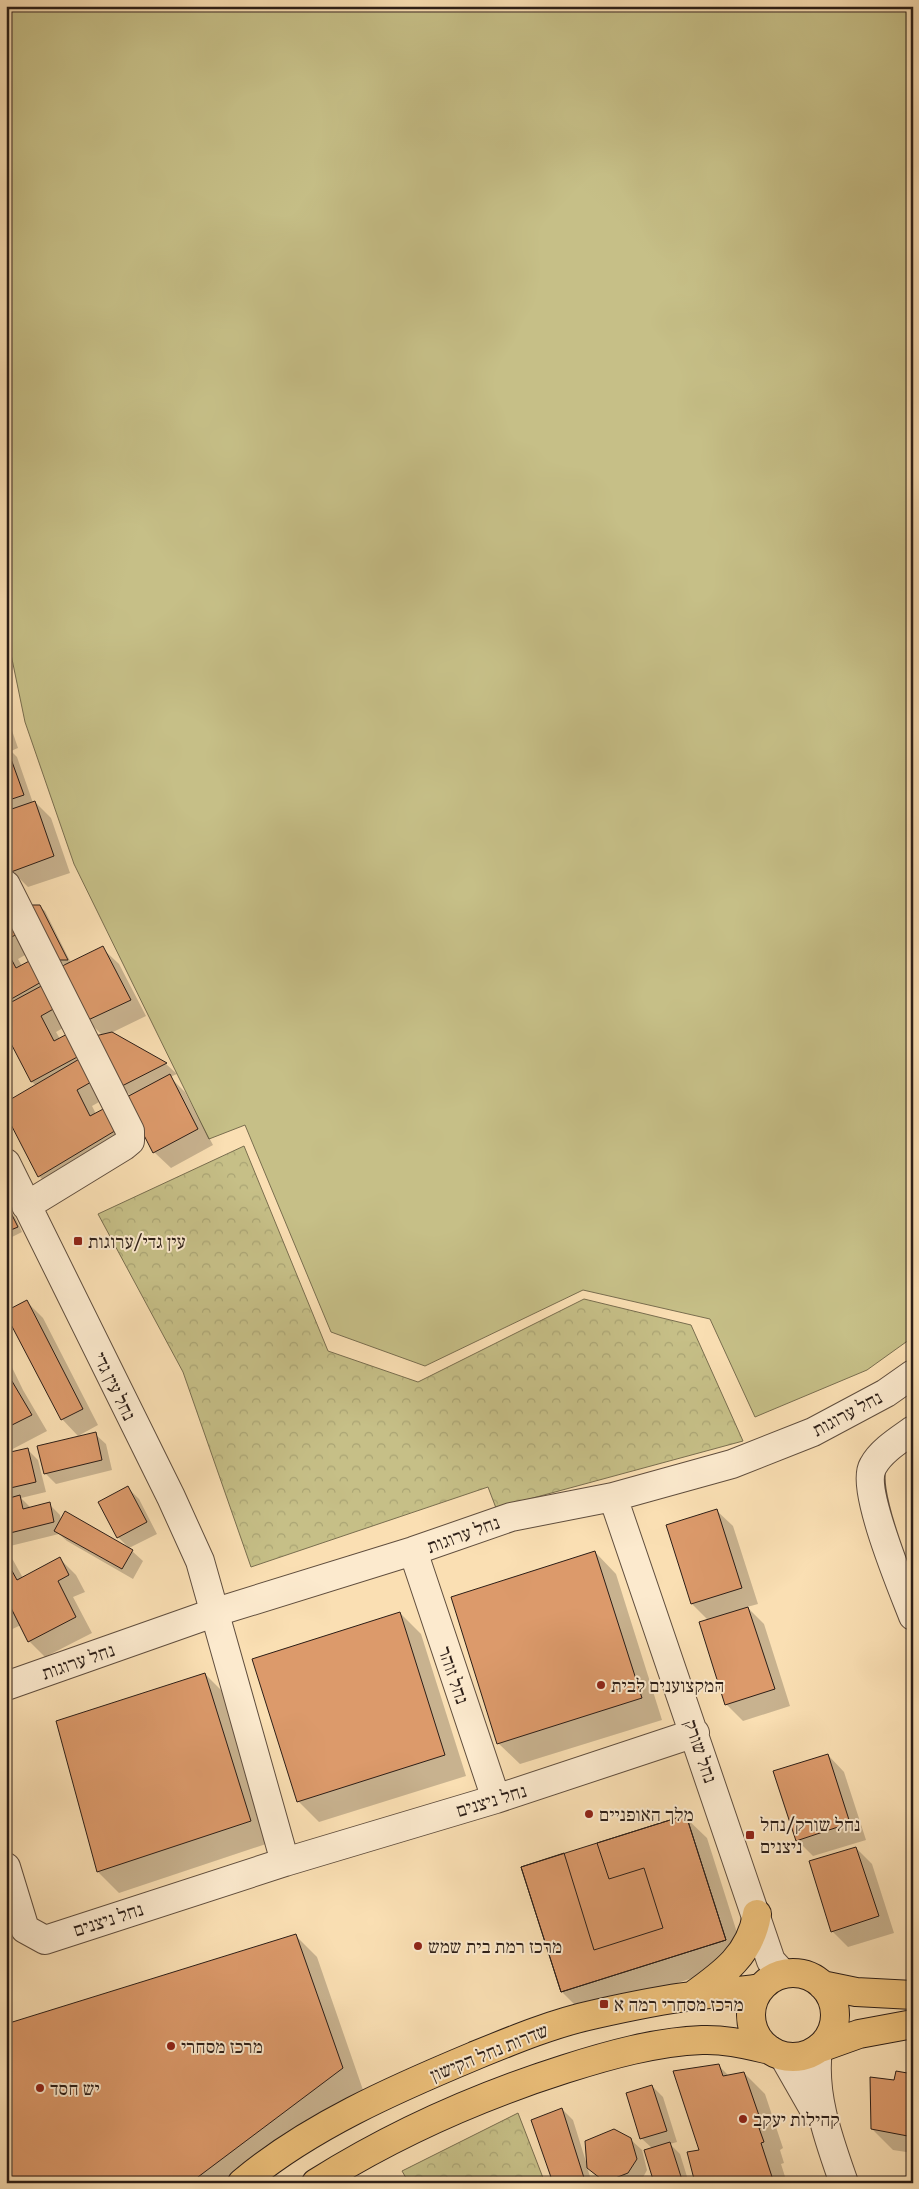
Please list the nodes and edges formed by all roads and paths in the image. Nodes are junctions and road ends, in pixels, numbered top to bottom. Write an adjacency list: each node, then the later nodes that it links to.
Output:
1 (6, 885): 3 (street)
2 (6, 1163): 3 (street, נחל עין גדי)
3 (26, 1206): 8 (street, נחל עין גדי)
4 (913, 1374): 6 (street, נחל ערוגות)
5 (913, 1430): 9 (street)
6 (613, 1497): 7 (street, נחל ערוגות); 11 (street, נחל שורק)
7 (413, 1551): 8 (street, נחל ערוגות); 12 (street, נחל זוהר)
8 (216, 1612): 10 (street, נחל ערוגות); 13 (street)
9 (913, 1616)
10 (6, 1686)
11 (694, 1733): 12 (street, נחל ניצנים); 15 (street, נחל שורק)
12 (496, 1799): 13 (street, נחל ניצנים)
13 (285, 1862): 14 (street, נחל ניצנים)
14 (6, 1867)
15 (757, 1914): 16 (street, נחל שורק); 19 (main road)
16 (771, 1981): 17 (main road); 19 (main road, שדרות נחל הקישון); 22 (main road)
17 (822, 1985): 18 (main road); 21 (main road)
18 (913, 1995)
19 (692, 1996): 24 (main road, שדרות נחל הקישון)
20 (913, 2024): 21 (main road)
21 (819, 2049): 22 (main road); 23 (street)
22 (777, 2054): 23 (street); 25 (main road)
23 (827, 2135): 26 (street)
24 (242, 2183)
25 (316, 2183)
26 (844, 2183)

